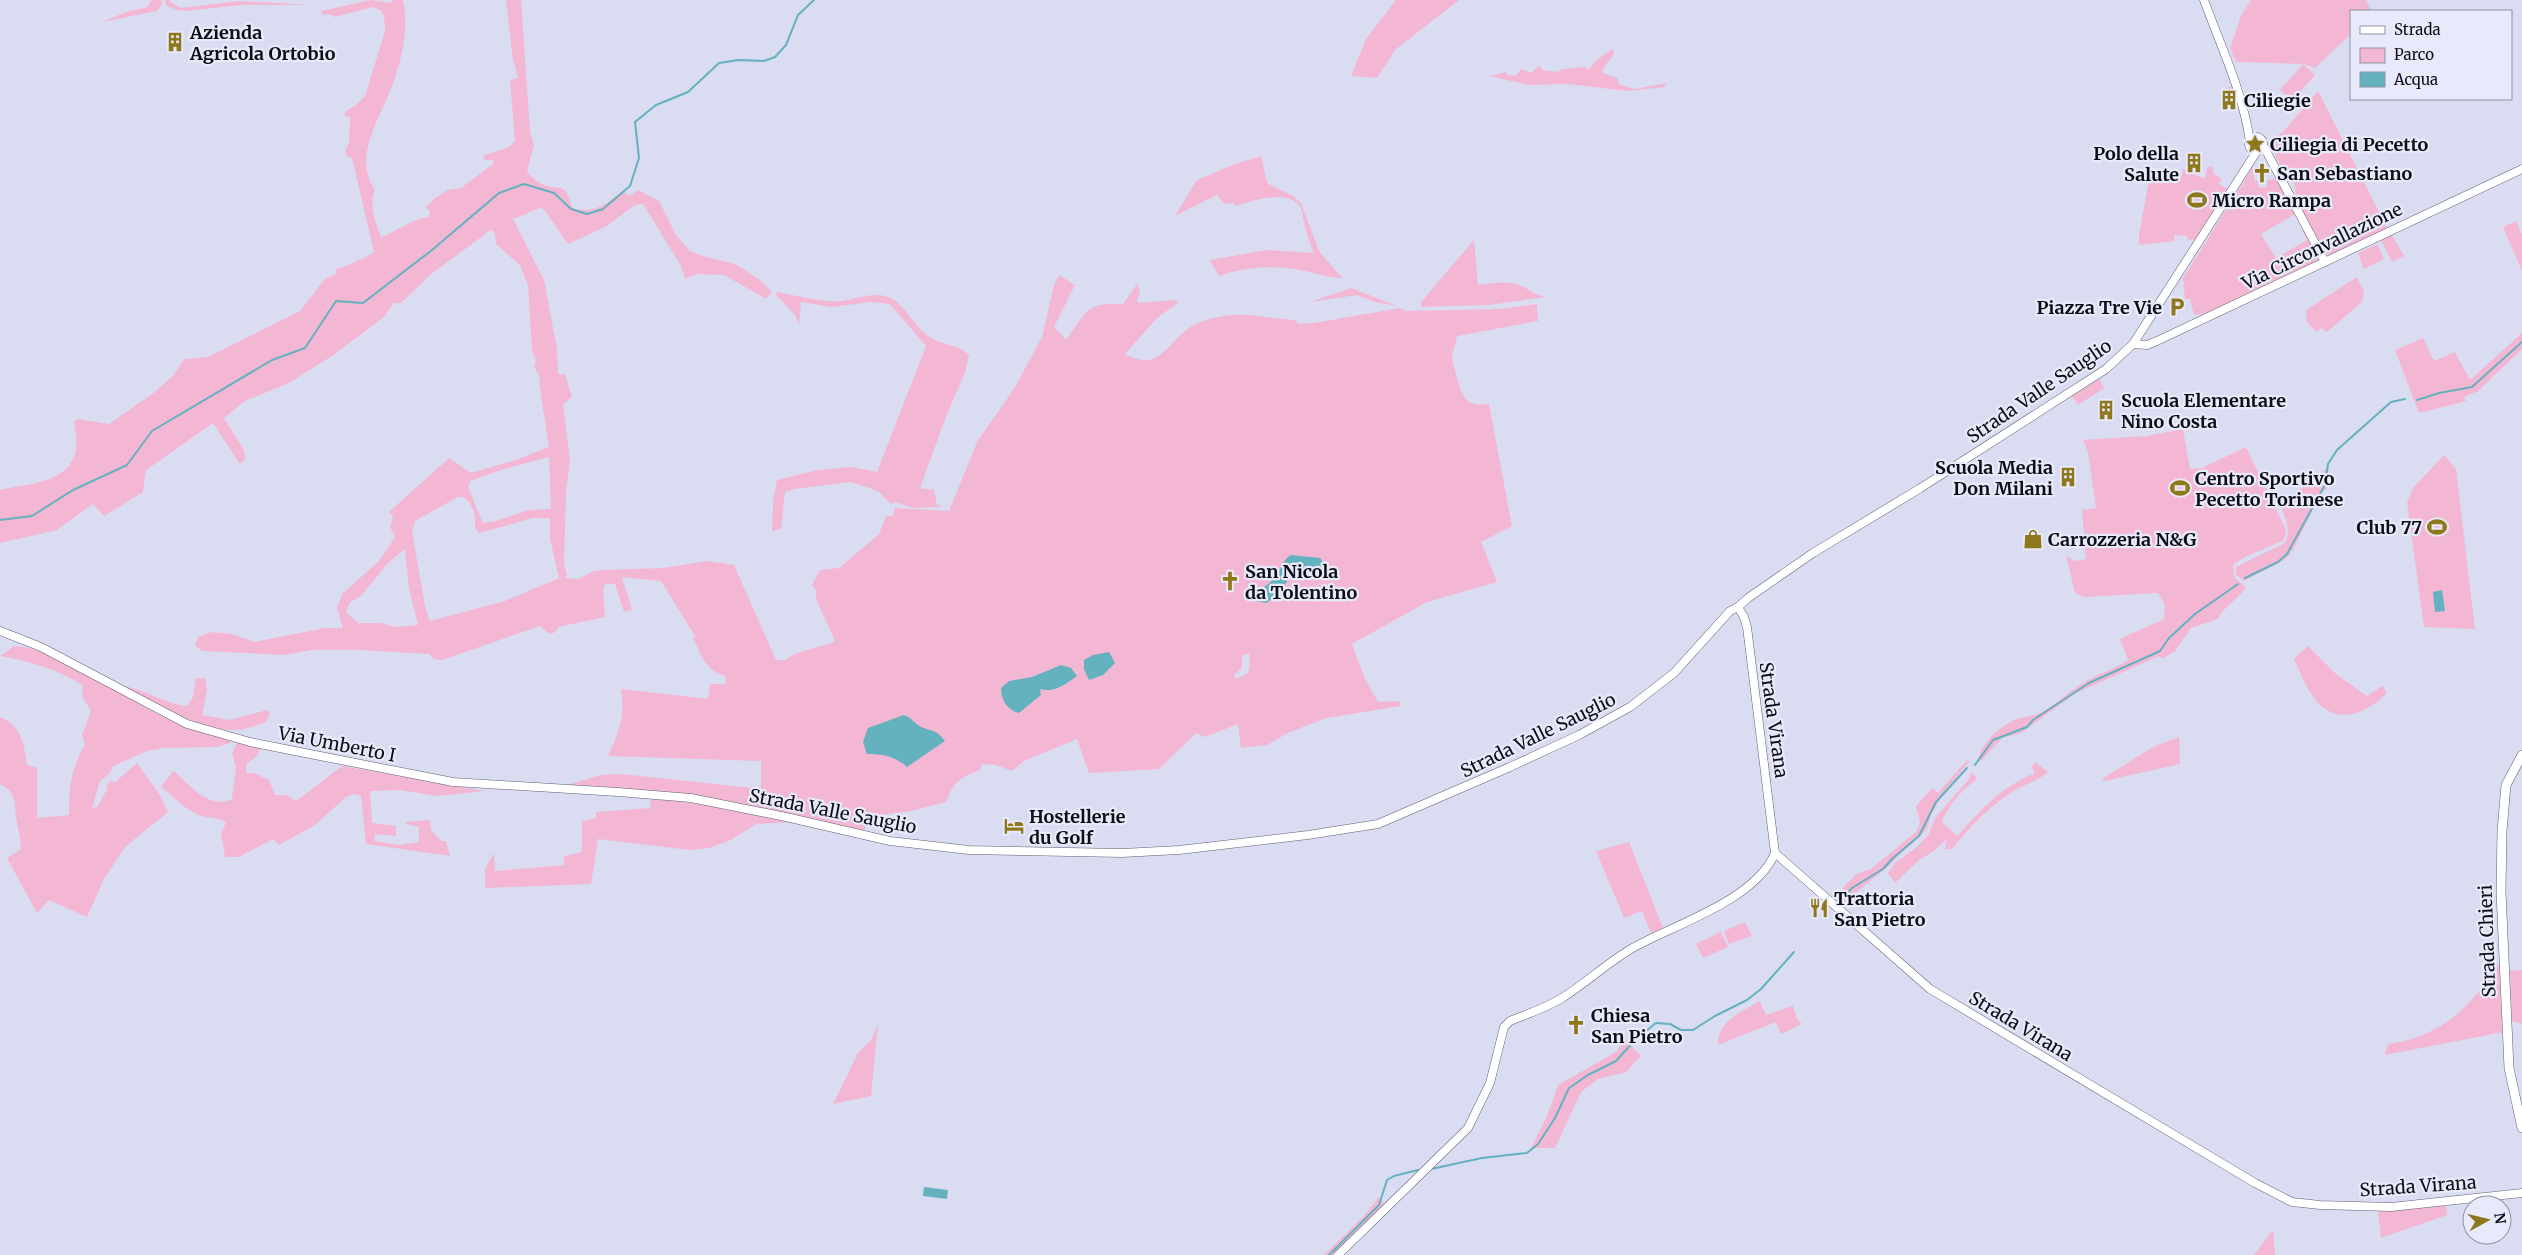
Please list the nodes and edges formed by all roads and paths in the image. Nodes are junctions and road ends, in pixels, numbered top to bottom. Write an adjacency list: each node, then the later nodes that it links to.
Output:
1 (2204, 0): 2 (street)
2 (2258, 147): 4 (street); 5 (street, Strada Valle Sauglio)
3 (2522, 169): 4 (street, Via Circonvallazione)
4 (2325, 262): 5 (street, Via Circonvallazione)
5 (2133, 344): 6 (street, Strada Valle Sauglio)
6 (1738, 607): 9 (street, Strada Valle Sauglio); 10 (street, Strada Virana)
7 (0, 631): 9 (street, Via Umberto I)
8 (2522, 755): 11 (main road, Strada Chieri)
9 (691, 798)
10 (1775, 853): 12 (street, Strada Virana); 13 (street)
11 (2522, 1128)
12 (2522, 1193)
13 (1338, 1255)

